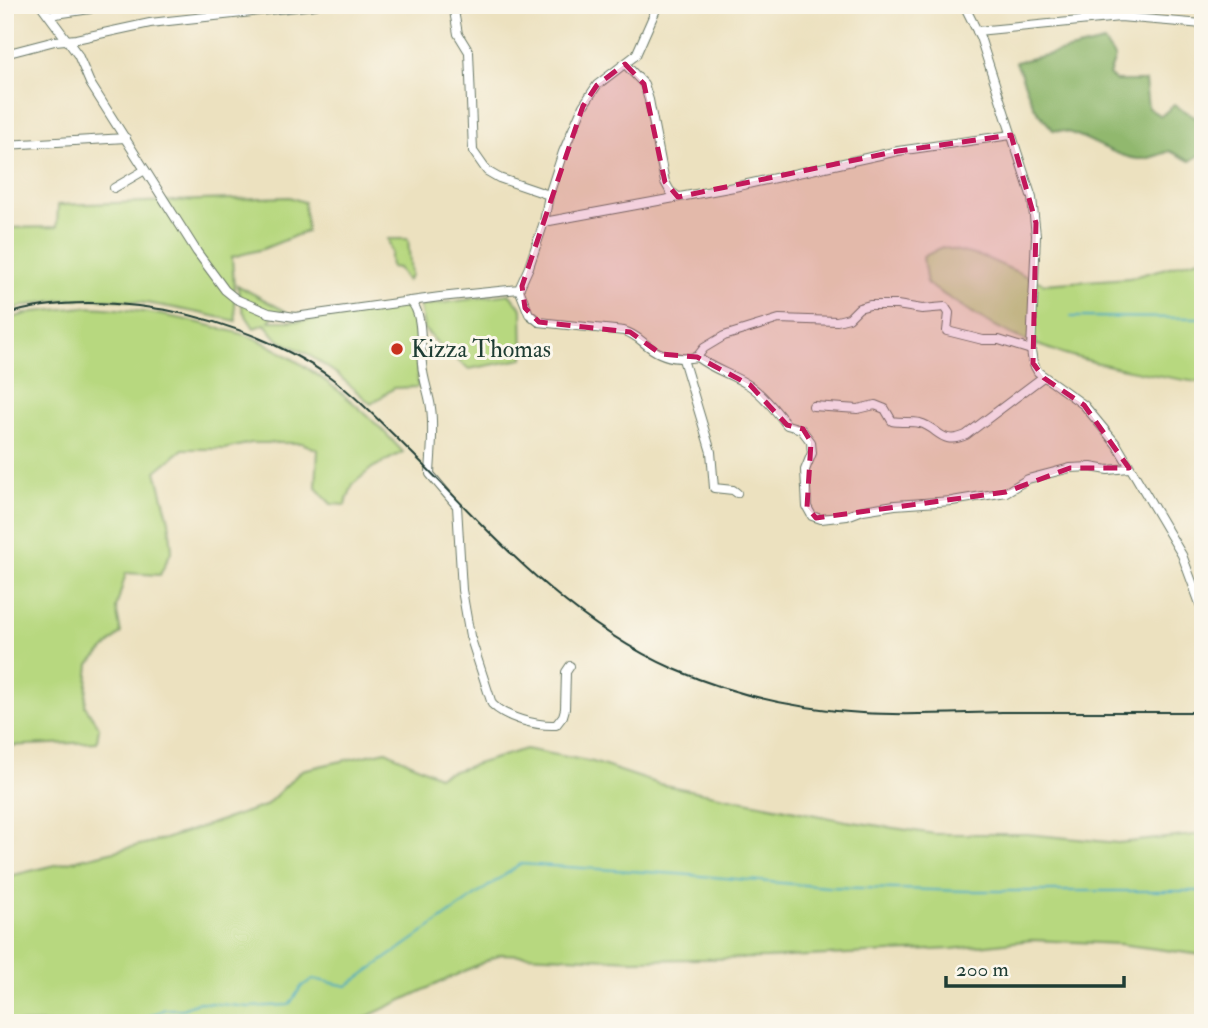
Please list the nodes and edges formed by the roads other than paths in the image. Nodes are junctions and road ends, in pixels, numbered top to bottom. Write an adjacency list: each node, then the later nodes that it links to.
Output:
1 (41, 5): 7 (street)
2 (99, 5): 7 (street)
3 (316, 5): 10 (street)
4 (453, 5): 18 (street)
5 (658, 5): 12 (street)
6 (964, 5): 9 (street)
7 (49, 15): 10 (street)
8 (1203, 24): 9 (street)
9 (977, 31): 13 (street)
10 (65, 39): 11 (street); 14 (street)
11 (5, 54)
12 (625, 64): 18 (street); 19 (street)
13 (1011, 135): 19 (street); 23 (street)
14 (126, 138): 15 (street); 16 (street)
15 (5, 145)
16 (145, 170): 17 (street); 22 (street)
17 (114, 188)
18 (549, 195): 20 (street)
19 (678, 197): 20 (street)
20 (544, 222): 21 (street)
21 (519, 289): 22 (street); 25 (street)
22 (410, 301): 31 (street)
23 (1031, 350): 24 (street); 26 (street)
24 (697, 357): 25 (street); 28 (street)
25 (683, 359): 29 (street)
26 (1043, 377): 27 (street); 28 (street)
27 (813, 406)
28 (1129, 468): 30 (street)
29 (737, 493)
30 (1203, 612)
31 (570, 666)

